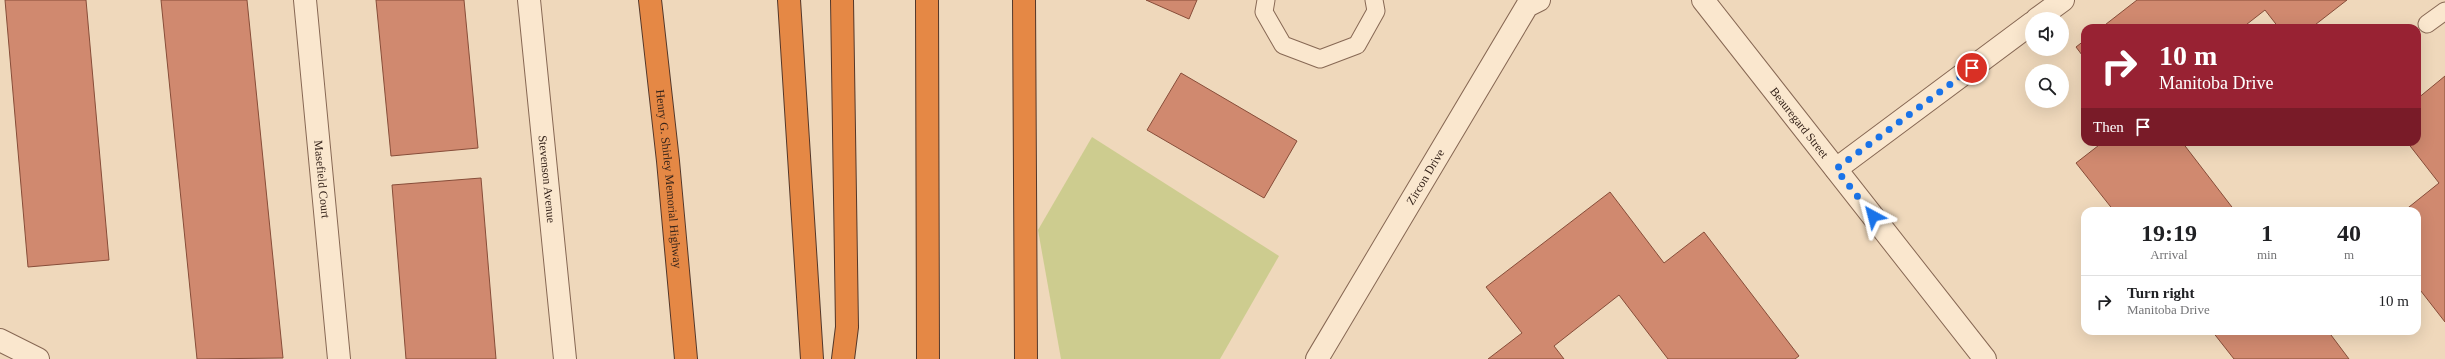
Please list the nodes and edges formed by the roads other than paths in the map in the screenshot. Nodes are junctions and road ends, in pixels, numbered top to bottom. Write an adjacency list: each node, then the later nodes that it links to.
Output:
1 (305, 0): 20 (street, Masefield Court)
2 (529, 0): 21 (street, Stevenson Avenue)
3 (650, 0): 22 (highway, Henry G. Shirley Memorial Highway)
4 (789, 0): 23 (highway)
5 (842, 0): 24 (highway)
6 (927, 0): 25 (highway)
7 (1024, 0): 26 (highway)
8 (1266, 0): 9 (lane)
9 (1374, 0)
10 (1539, 0): 27 (street, Zircon Drive)
11 (1703, 0): 17 (street, Beauregard Street)
12 (2063, 0): 14 (street)
13 (2445, 10): 15 (lane)
14 (2047, 12)
15 (2427, 24)
16 (2025, 28): 17 (street)
17 (1836, 169): 28 (street, Beauregard Street)
18 (0, 340): 19 (street)
19 (38, 359)
20 (339, 359)
21 (565, 359)
22 (686, 359)
23 (812, 359)
24 (843, 359)
25 (928, 359)
26 (1026, 359)
27 (1316, 359)
28 (1985, 359)

